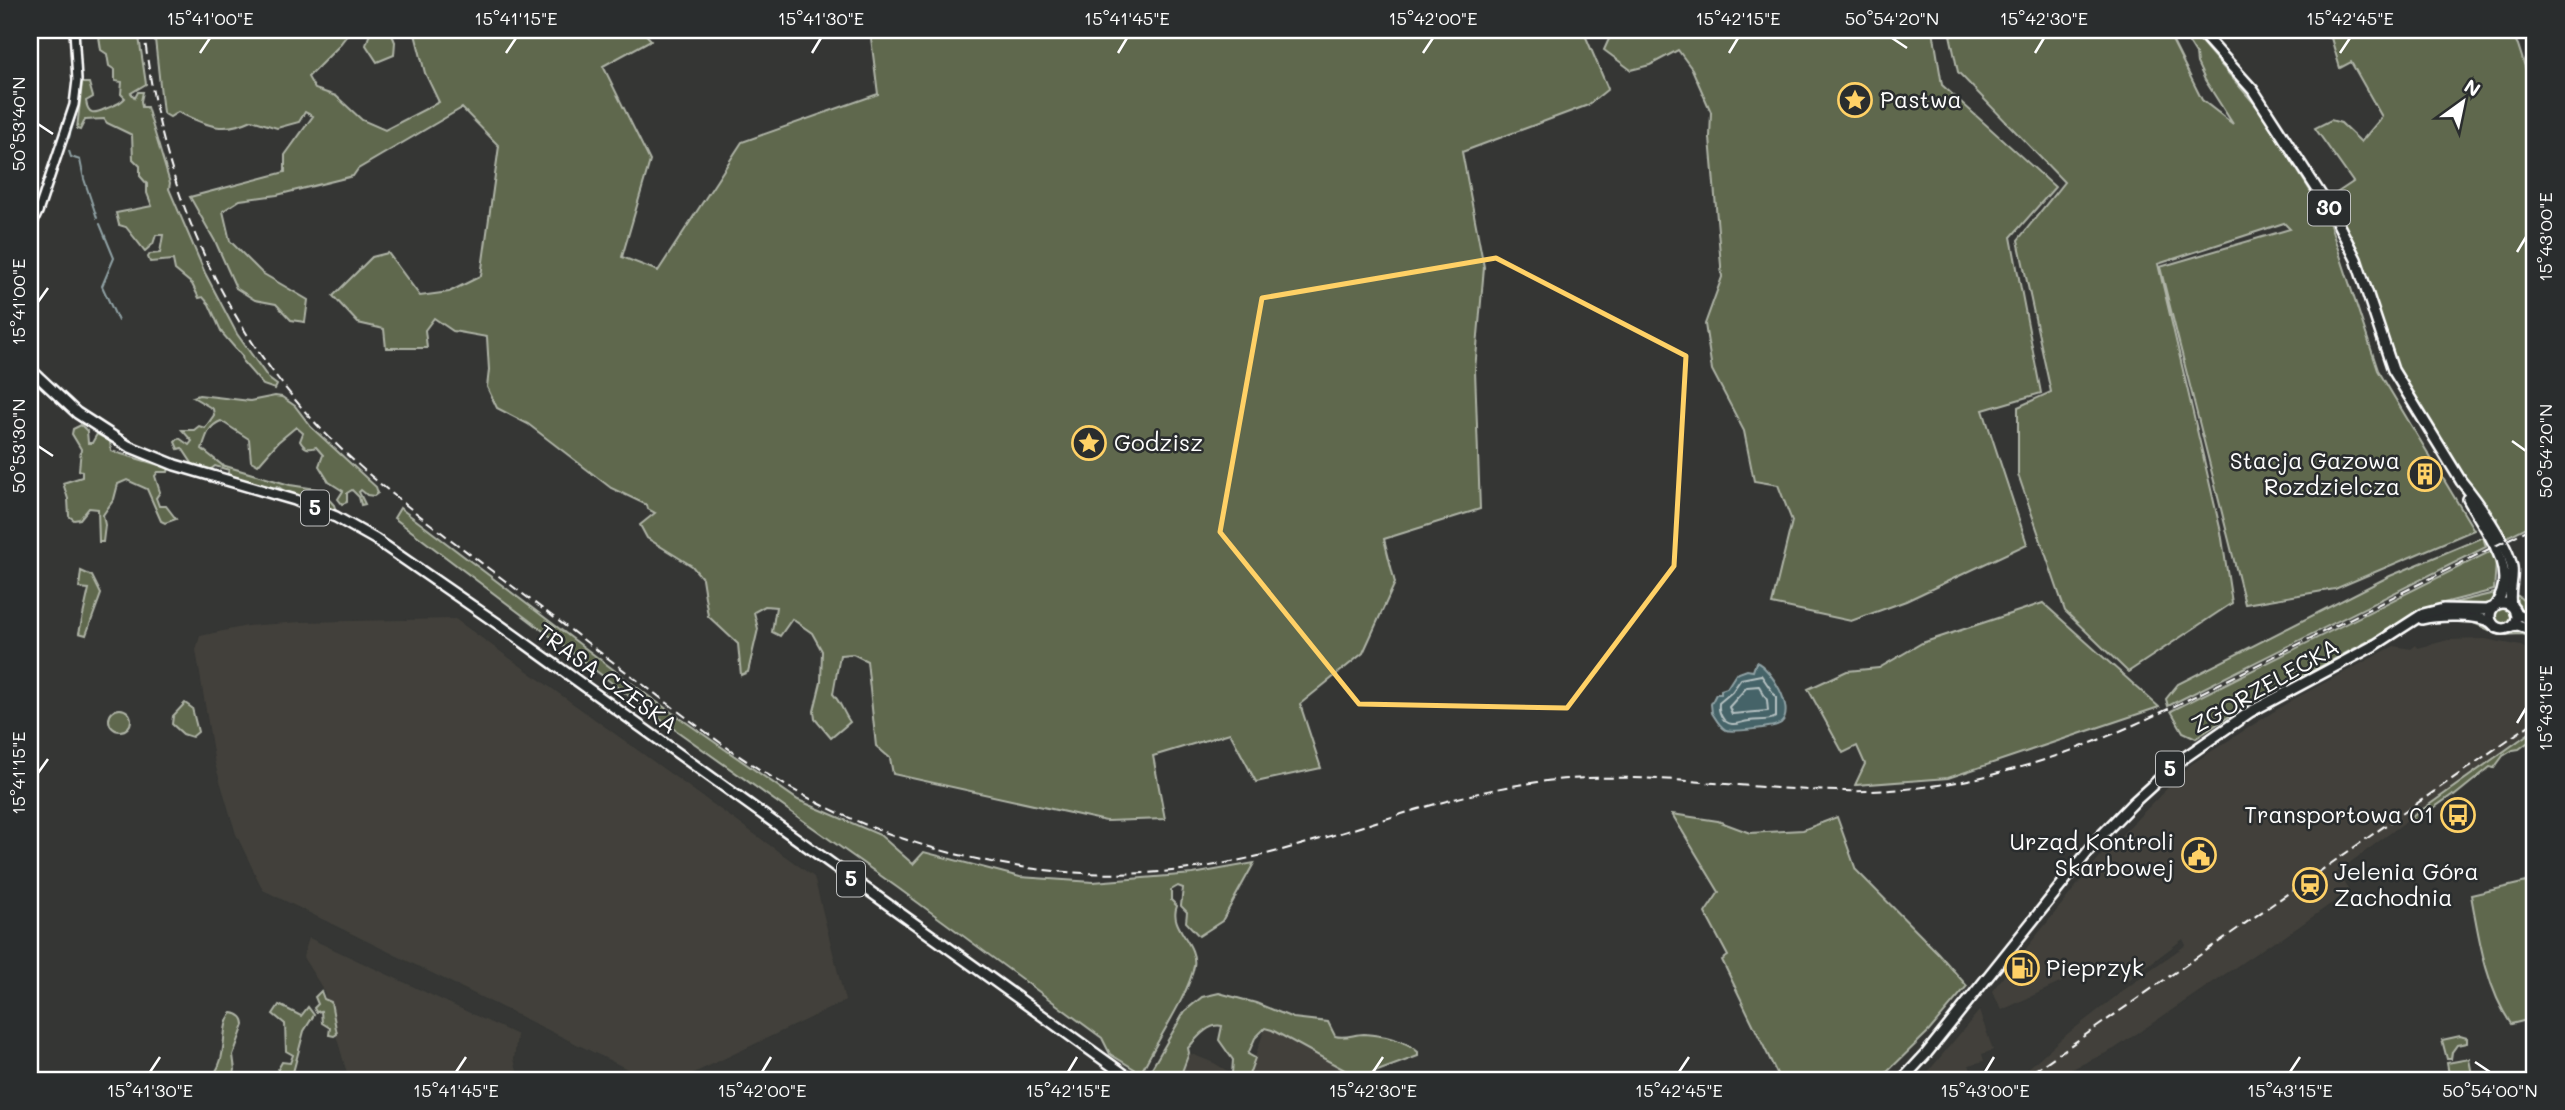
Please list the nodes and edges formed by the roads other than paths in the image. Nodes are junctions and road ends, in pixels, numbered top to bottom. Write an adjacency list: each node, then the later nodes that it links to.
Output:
1 (74, 30): 3 (street)
2 (2199, 30): 5 (main road, 30)
3 (30, 229)
4 (30, 369): 13 (main road, TRASA CZESKA / 5)
5 (2461, 481): 6 (main road, 30); 7 (main road, 30)
6 (2494, 606): 7 (main road, 5); 9 (main road); 10 (main road, ZGORZELECKA / 5)
7 (2513, 609): 8 (main road, 5); 11 (main road)
8 (2535, 622)
9 (2492, 623): 10 (main road, ZGORZELECKA / 5); 11 (main road, 5)
10 (2411, 624): 14 (main road, ZGORZELECKA / 5)
11 (2511, 626): 12 (main road, 5)
12 (2535, 631)
13 (1132, 1080)
14 (1902, 1080)

